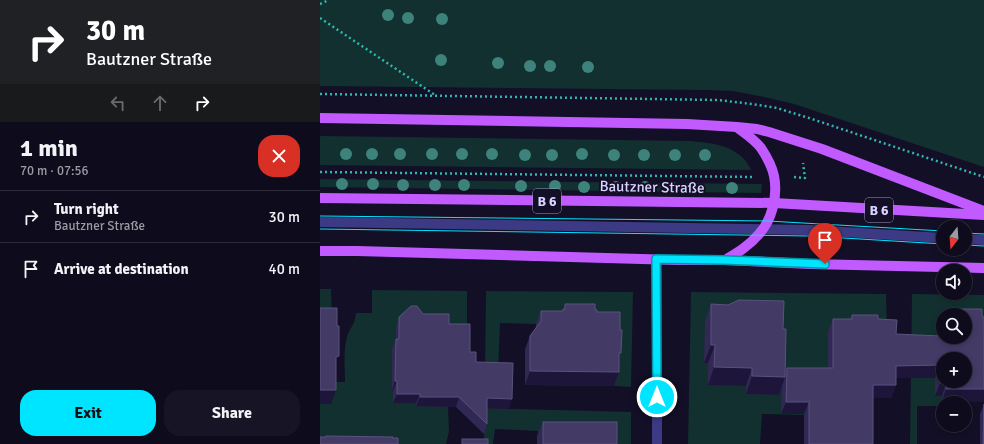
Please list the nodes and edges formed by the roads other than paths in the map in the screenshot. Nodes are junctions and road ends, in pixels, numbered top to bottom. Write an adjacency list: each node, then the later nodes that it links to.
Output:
1 (320, 118): 2 (main road)
2 (737, 127): 4 (main road); 5 (main road)
3 (320, 198): 4 (main road, Bautzner Straße / B 6)
4 (774, 203): 6 (main road, Bautzner Straße / B 6); 8 (main road)
5 (984, 210)
6 (984, 215)
7 (320, 222): 8 (street)
8 (763, 229): 9 (street); 14 (main road)
9 (936, 238)
10 (972, 239): 11 (street)
11 (984, 240)
12 (320, 251): 13 (main road)
13 (656, 259): 14 (main road); 16 (street)
14 (724, 260): 15 (main road)
15 (984, 268)
16 (657, 444)

